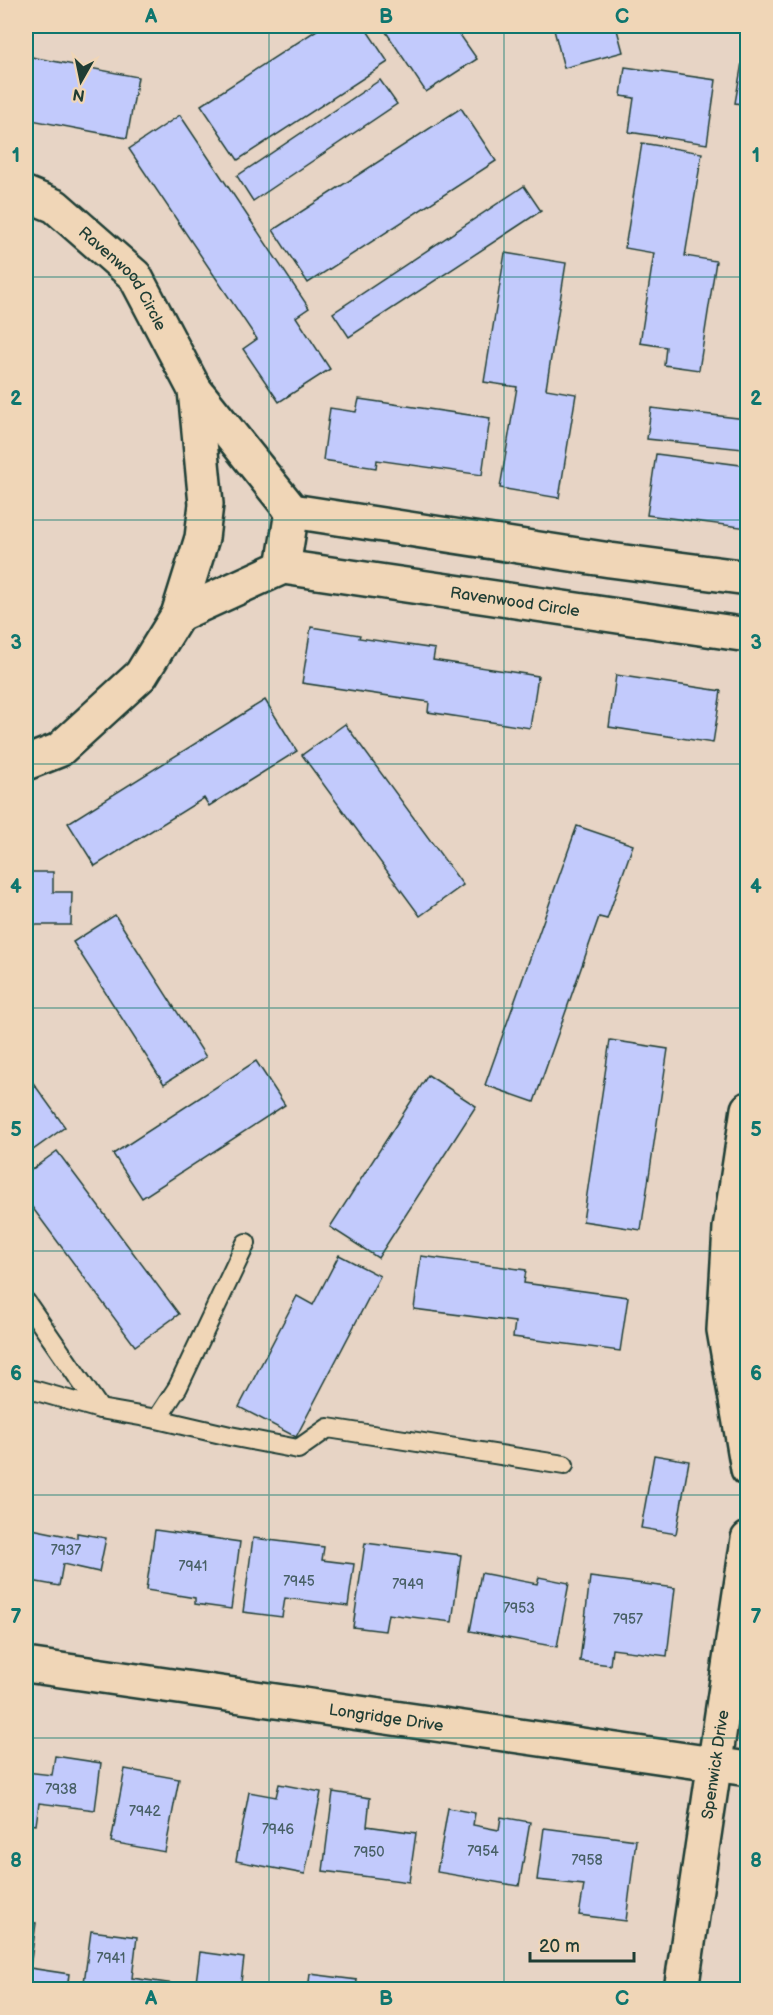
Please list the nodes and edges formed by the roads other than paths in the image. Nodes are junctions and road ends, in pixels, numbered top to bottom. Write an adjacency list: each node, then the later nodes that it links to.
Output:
1 (26, 194): 2 (street, Ravenwood Circle)
2 (195, 390): 3 (street, Ravenwood Circle); 6 (street, Ravenwood Circle)
3 (292, 511): 4 (street); 5 (street)
4 (283, 567): 6 (street); 7 (street, Ravenwood Circle)
5 (747, 578)
6 (178, 615): 8 (street, Ravenwood Circle)
7 (747, 635)
8 (26, 763)
9 (747, 1109): 16 (street)
10 (246, 1243): 14 (lane)
11 (26, 1302): 13 (lane)
12 (26, 1388): 13 (lane)
13 (100, 1409): 14 (lane)
14 (157, 1419): 15 (lane)
15 (564, 1465)
16 (747, 1469)
17 (747, 1539): 19 (street, Spenwick Drive)
18 (26, 1665): 19 (street, Longridge Drive)
19 (715, 1765): 20 (street, Longridge Drive); 21 (street, Spenwick Drive)
20 (747, 1770)
21 (681, 1989)

